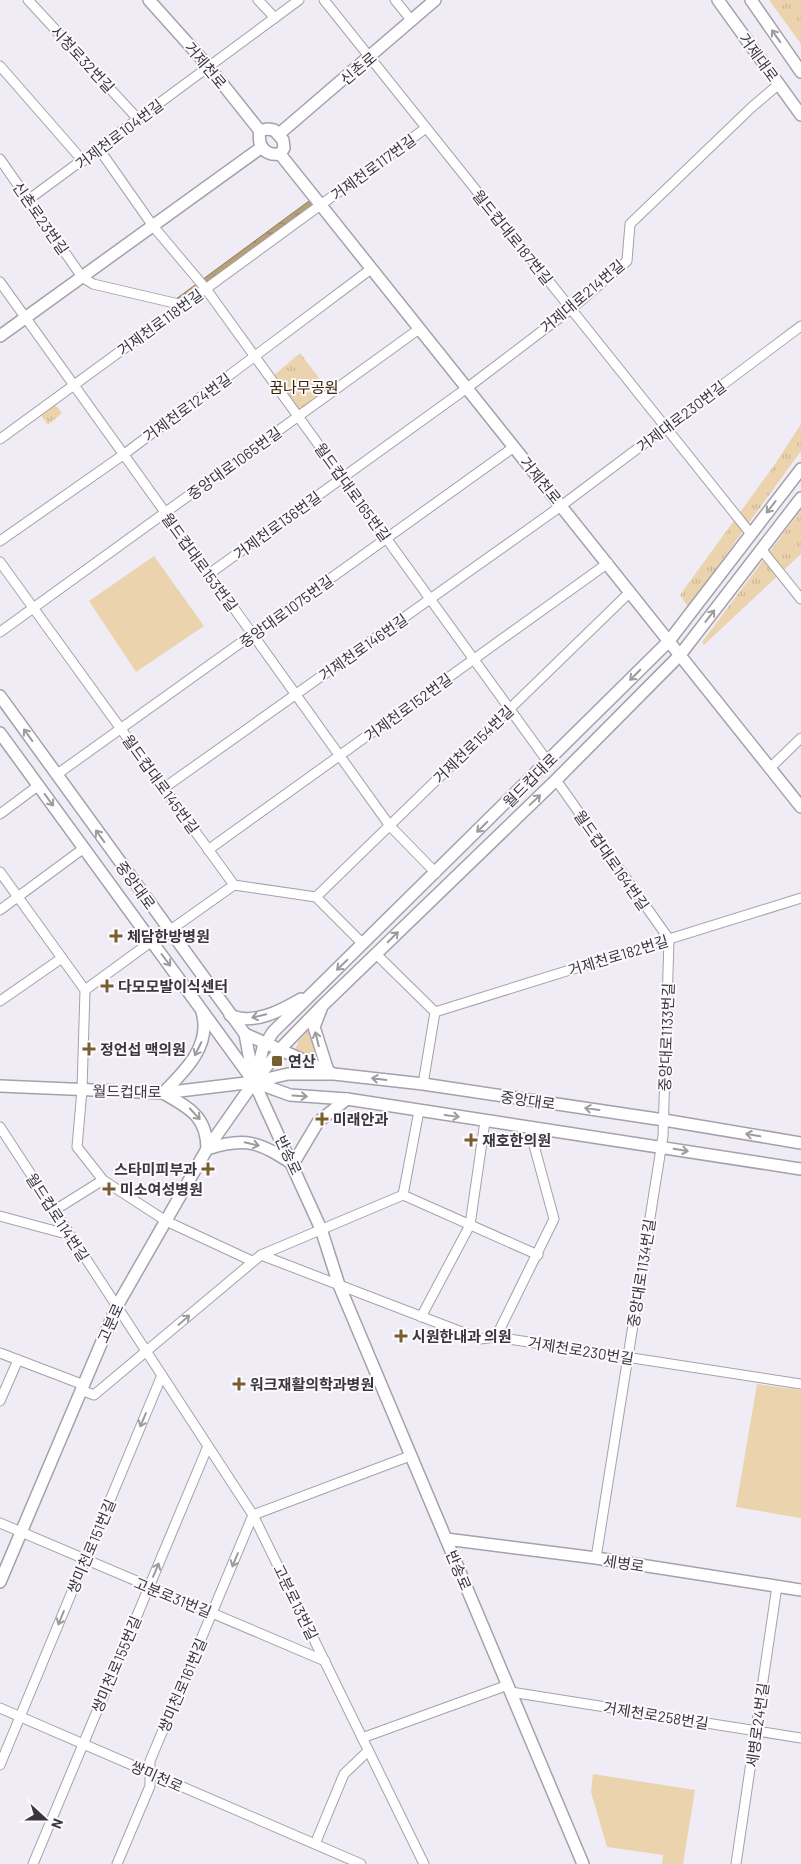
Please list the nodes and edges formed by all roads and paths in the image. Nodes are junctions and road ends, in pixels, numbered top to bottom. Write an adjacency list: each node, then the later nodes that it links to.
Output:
1 (28, 0): 18 (street, 시청로32번길)
2 (149, 0): 14 (main road, 거제천로)
3 (258, 0): 10 (street)
4 (299, 0): 10 (street, 거제천로104번길)
5 (324, 0): 12 (street, 월드컵대로187번길)
6 (394, 0): 11 (street)
7 (435, 0): 11 (main road, 신촌로)
8 (718, 0): 16 (main road, 거제대로)
9 (751, 0): 15 (main road, 거제대로, one-way to 9)
10 (275, 18): 14 (street, 거제천로104번길)
11 (412, 21): 12 (main road, 신촌로)
12 (370, 58): 19 (street, 월드컵대로187번길); 21 (main road, 신촌로)
13 (0, 66): 26 (street)
14 (209, 67): 18 (street, 거제천로104번길); 20 (main road, 거제천로)
15 (801, 72)
16 (779, 84): 17 (main road, 거제대로); 35 (street, 거제대로214번길)
17 (801, 115)
18 (138, 119): 23 (street, 거제천로104번길)
19 (426, 128): 28 (street, 거제천로117번길); 35 (street, 월드컵대로187번길)
20 (260, 131): 21 (main road); 22 (main road)
21 (279, 134): 24 (main road)
22 (262, 147): 24 (main road); 29 (main road)
23 (99, 149): 26 (street, 거제천로104번길); 29 (street)
24 (280, 154): 28 (main road, 거제천로)
25 (0, 159): 27 (street, 신촌로23번길)
26 (83, 161): 27 (street, 거제천로104번길)
27 (28, 200): 31 (street, 신촌로23번길)
28 (320, 205): 30 (main road, 거제천로); 33 (street, 거제천로118번길)
29 (153, 226): 31 (main road); 33 (street, 월드컵대로165번길)
30 (371, 269): 38 (main road, 거제천로); 40 (street, 거제천로124번길)
31 (82, 277): 34 (street); 36 (main road)
32 (0, 282): 36 (street, 월드컵대로153번길)
33 (206, 289): 34 (street, 거제천로118번길); 40 (street, 월드컵대로165번길)
34 (183, 306): 41 (street, 거제천로118번길)
35 (571, 309): 42 (street, 거제대로214번길); 44 (street, 월드컵대로187번길)
36 (25, 318): 39 (main road); 41 (street, 월드컵대로153번길)
37 (801, 326): 44 (street, 거제대로230번길)
38 (420, 329): 42 (main road, 거제천로); 43 (street, 중앙대로1065번길)
39 (0, 336)
40 (255, 357): 43 (street, 월드컵대로165번길); 47 (street, 거제천로124번길)
41 (73, 386): 45 (street, 거제천로118번길); 47 (street, 월드컵대로153번길)
42 (467, 388): 46 (main road, 거제천로); 49 (street, 거제천로136번길)
43 (298, 417): 49 (street, 월드컵대로165번길); 52 (street, 중앙대로1065번길)
44 (666, 428): 51 (street, 거제대로230번길); 53 (street, 월드컵대로187번길)
45 (0, 439)
46 (514, 447): 51 (main road, 거제천로); 54 (street, 중앙대로1075번길)
47 (123, 455): 52 (street, 월드컵대로153번길); 55 (street, 거제천로124번길)
48 (801, 469): 53 (main road, 월드컵대로, one-way to 53)
49 (342, 478): 54 (street, 월드컵대로165번길); 59 (street, 거제천로136번길)
50 (801, 498): 56 (main road, 월드컵대로)
51 (561, 506): 58 (main road, 거제천로); 62 (street, 거제천로146번길)
52 (165, 513): 59 (street, 월드컵대로153번길); 63 (street, 중앙대로1065번길)
53 (751, 534): 66 (main road, 월드컵대로)
54 (386, 539): 62 (street, 월드컵대로165번길); 65 (street, 중앙대로1075번길)
55 (0, 541)
56 (761, 549): 61 (street); 67 (main road, 월드컵대로, one-way to 56)
57 (0, 562): 63 (street, 월드컵대로145번길)
58 (608, 563): 60 (main road, 거제천로); 68 (street, 거제천로152번길)
59 (208, 574): 65 (street, 월드컵대로153번길)
60 (630, 592): 66 (main road, 거제천로); 71 (street, 거제천로154번길)
61 (801, 598)
62 (430, 600): 68 (street, 월드컵대로165번길); 69 (street, 거제천로146번길)
63 (34, 608): 64 (street, 중앙대로1065번길); 72 (street, 월드컵대로145번길)
64 (0, 632)
65 (253, 635): 69 (street, 월드컵대로153번길); 72 (street, 중앙대로1075번길)
66 (669, 641): 67 (main road, 거제천로); 76 (main road, 월드컵대로, one-way to 76)
67 (680, 654): 77 (main road, 거제천로); 79 (main road, 월드컵대로)
68 (473, 660): 71 (street, 월드컵대로165번길); 75 (street, 거제천로152번길)
69 (296, 695): 75 (street, 월드컵대로153번길); 81 (street, 거제천로146번길)
70 (0, 696): 78 (main road, 중앙대로, one-way to 70)
71 (509, 709): 76 (street, 월드컵대로165번길); 84 (street, 거제천로154번길)
72 (121, 728): 78 (street, 중앙대로1075번길); 81 (street, 월드컵대로145번길)
73 (0, 733): 80 (main road, 중앙대로)
74 (801, 738): 77 (street)
75 (340, 756): 84 (street, 월드컵대로153번길); 86 (street, 거제천로152번길)
76 (548, 762): 88 (main road, 월드컵대로, one-way to 88)
77 (770, 768): 82 (main road, 거제천로)
78 (56, 774): 94 (main road, 중앙대로, one-way to 78)
79 (556, 780): 95 (street, 월드컵대로164번길); 98 (main road, 월드컵대로, one-way to 79)
80 (39, 785): 83 (street); 85 (main road, 중앙대로, one-way to 85)
81 (164, 788): 86 (street, 월드컵대로145번길)
82 (801, 807)
83 (0, 814)
84 (390, 826): 88 (street, 월드컵대로153번길); 91 (street, 거제천로154번길)
85 (84, 848): 90 (street); 96 (main road, 중앙대로)
86 (208, 850): 89 (street, 월드컵대로145번길)
87 (0, 872): 90 (street)
88 (436, 873): 97 (main road, 월드컵대로)
89 (234, 885): 91 (street); 94 (street)
90 (18, 897): 93 (street); 99 (street)
91 (316, 897): 97 (street)
92 (801, 898): 95 (street, 거제천로182번길)
93 (0, 910)
94 (169, 931): 106 (main road, 중앙대로)
95 (669, 939): 105 (street, 거제천로182번길); 118 (street, 중앙대로1133번길)
96 (152, 941): 101 (street); 103 (main road, 중앙대로, one-way to 103)
97 (363, 944): 100 (main road, 월드컵대로, one-way to 100)
98 (376, 954): 104 (main road, 월드컵대로); 105 (street)
99 (62, 958): 101 (street); 102 (street)
100 (318, 989): 106 (main road, one-way to 106); 108 (main road, 월드컵대로)
101 (85, 990): 114 (street)
102 (0, 1001)
103 (199, 1003): 111 (main road, 중앙대로); 115 (main road, one-way to 115)
104 (322, 1006): 109 (main road, 월드컵대로); 110 (main road, one-way to 104)
105 (435, 1012): 112 (street)
106 (230, 1015): 107 (main road, 중앙대로)
107 (245, 1034): 108 (main road); 111 (main road, 중앙대로)
108 (266, 1044): 109 (main road); 111 (main road, 월드컵대로)
109 (280, 1050): 110 (main road); 111 (main road, 월드컵대로)
110 (331, 1072): 111 (main road, 중앙대로); 112 (main road, 중앙대로, one-way to 110)
111 (254, 1082): 115 (main road, 월드컵대로); 116 (main road, 중앙대로, one-way to 116); 124 (main road, 고분로); 125 (main road, 반송로)
112 (423, 1084): 118 (main road, 중앙대로, one-way to 112)
113 (0, 1086): 114 (main road, 월드컵대로)
114 (82, 1090): 115 (main road, 월드컵대로); 127 (street)
115 (163, 1092): 124 (main road, one-way to 124)
116 (348, 1099): 117 (main road, 중앙대로); 125 (main road)
117 (419, 1111): 119 (main road, 중앙대로, one-way to 119); 128 (street)
118 (664, 1120): 122 (street, 중앙대로1133번길); 123 (main road, 중앙대로, one-way to 118)
119 (485, 1121): 121 (main road, 중앙대로); 132 (street)
120 (0, 1127): 129 (street, 월드컵로114번길)
121 (529, 1127): 122 (main road, 중앙대로); 136 (street)
122 (662, 1141): 126 (main road, 중앙대로, one-way to 126); 144 (street, 중앙대로1134번길)
123 (801, 1143)
124 (208, 1149): 125 (main road, one-way to 125); 131 (main road, 고분로)
125 (293, 1164): 133 (main road, 반송로)
126 (801, 1169)
127 (103, 1180): 129 (street); 131 (street)
128 (402, 1195): 132 (street); 133 (street)
129 (55, 1210): 134 (street, 월드컵로114번길)
130 (0, 1216): 134 (street)
131 (166, 1221): 137 (street); 139 (main road, 고분로)
132 (470, 1225): 136 (street); 140 (street)
133 (321, 1229): 135 (street); 138 (main road, 반송로)
134 (70, 1235): 139 (street, 월드컵로114번길)
135 (261, 1255): 137 (street); 138 (street, 거제천로230번길)
136 (538, 1255): 141 (street)
137 (252, 1261): 142 (street, one-way to 137)
138 (339, 1285): 140 (street, 거제천로230번길); 151 (main road, 반송로)
139 (117, 1306): 142 (street, 고분로13번길); 148 (main road, 고분로)
140 (421, 1316): 141 (street, 거제천로230번길)
141 (496, 1337): 144 (street, 거제천로230번길)
142 (147, 1352): 146 (street, 고분로13번길); 148 (street)
143 (0, 1353): 145 (street)
144 (628, 1357): 147 (street, 거제천로230번길); 156 (street, 중앙대로1134번길)
145 (18, 1360): 148 (street); 149 (street)
146 (162, 1375): 150 (street, 고분로13번길); 157 (street, 쌍미천로151번길, one-way to 157)
147 (801, 1384)
148 (82, 1387): 154 (main road, 고분로)
149 (0, 1401)
150 (208, 1446): 152 (street, 고분로13번길); 160 (street, 쌍미천로155번길, one-way to 150)
151 (410, 1456): 152 (street); 155 (main road, 반송로)
152 (254, 1515): 162 (street, 쌍미천로161번길, one-way to 162); 163 (street, 고분로13번길)
153 (0, 1523): 154 (street, 고분로31번길)
154 (21, 1533): 157 (street, 고분로31번길); 158 (main road, 고분로)
155 (446, 1539): 156 (main road, 세병로); 164 (main road, 반송로)
156 (596, 1558): 159 (main road, 세병로)
157 (84, 1560): 160 (street, 고분로31번길); 166 (street, 쌍미천로151번길, one-way to 166)
158 (0, 1582)
159 (777, 1586): 161 (main road, 세병로); 167 (street, 세병로24번길)
160 (149, 1588): 162 (street, 고분로31번길); 170 (street, 쌍미천로155번길)
161 (801, 1590)
162 (212, 1613): 163 (street, 고분로31번길); 173 (street, 쌍미천로161번길)
163 (325, 1661): 168 (street, 고분로13번길)
164 (509, 1689): 167 (street, 거제천로258번길); 168 (street); 179 (main road, 반송로)
165 (0, 1708): 166 (street, 쌍미천로)
166 (20, 1717): 170 (street, 쌍미천로); 172 (street, 쌍미천로151번길)
167 (756, 1731): 169 (street, 거제천로258번길); 180 (street, 세병로24번길)
168 (362, 1738): 171 (street, 고분로13번길)
169 (801, 1738)
170 (82, 1744): 173 (street, 쌍미천로); 175 (street, 쌍미천로155번길)
171 (368, 1751): 174 (street); 178 (street, 고분로13번길)
172 (0, 1765)
173 (150, 1772): 174 (street, 쌍미천로); 176 (street, 쌍미천로161번길)
174 (315, 1844): 177 (street, 쌍미천로)
175 (33, 1864)
176 (117, 1864)
177 (361, 1864)
178 (424, 1864)
179 (582, 1864)
180 (736, 1864)

